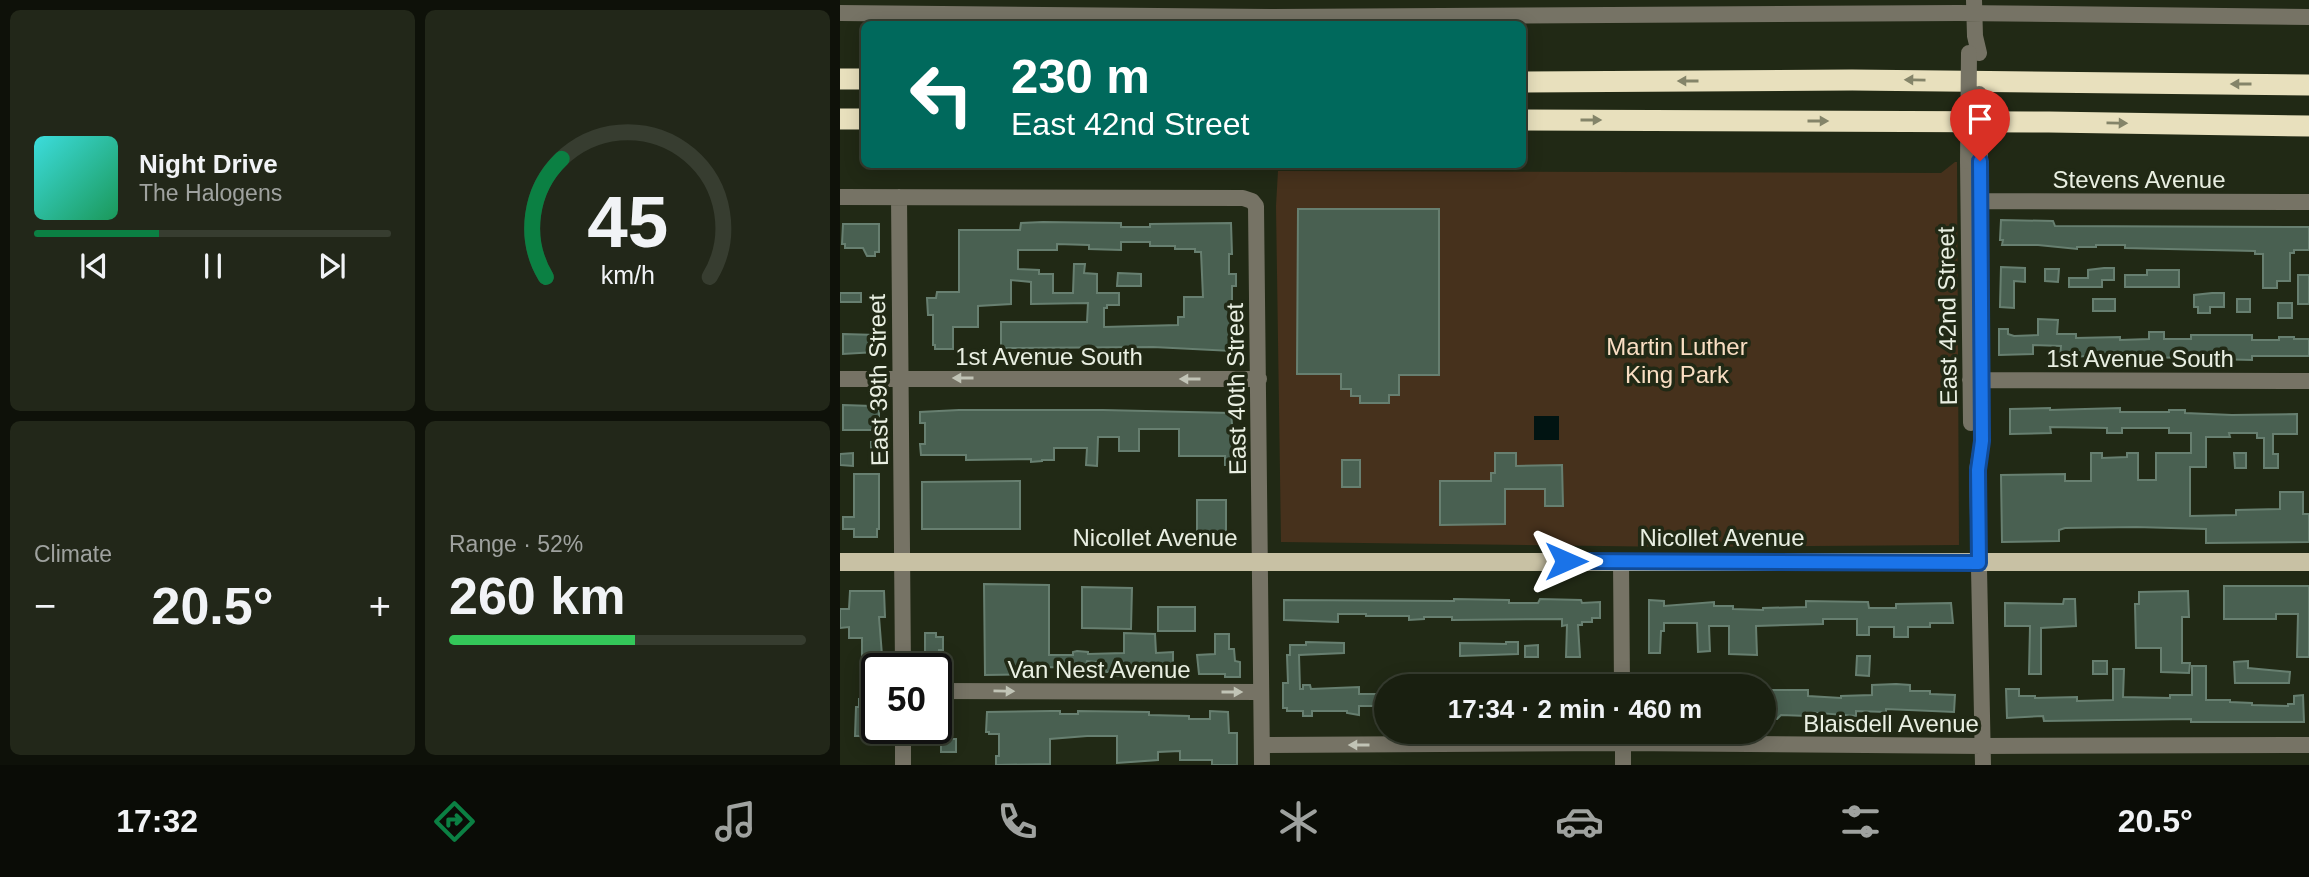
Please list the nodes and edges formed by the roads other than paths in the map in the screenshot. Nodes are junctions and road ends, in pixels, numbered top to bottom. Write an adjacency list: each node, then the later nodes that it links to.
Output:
1 (899, 7): 3 (street); 5 (street)
2 (1974, 7): 4 (street); 6 (street); 17 (street, East 42nd Street, bridge)
3 (1257, 8): 4 (street)
4 (1616, 8)
5 (840, 13)
6 (2309, 17)
7 (840, 79): 8 (highway)
8 (861, 79)
9 (1526, 82): 10 (highway, one-way to 9)
10 (2309, 85)
11 (840, 119): 12 (highway)
12 (861, 119)
13 (1526, 120): 14 (highway, one-way to 14)
14 (2309, 126)
15 (840, 197): 16 (street)
16 (899, 197): 19 (street, East 39th Street); 21 (street, East 40th Street)
17 (1974, 201): 18 (street, Stevens Avenue); 22 (street, East 42nd Street)
18 (2309, 202)
19 (900, 378): 20 (street, 1st Avenue South); 21 (street, 1st Avenue South, one-way to 19); 27 (street, East 39th Street)
20 (840, 379)
21 (1259, 379): 24 (street, East 40th Street)
22 (1976, 380): 23 (street, 1st Avenue South); 29 (street, East 42nd Street)
23 (2309, 381)
24 (1261, 561): 25 (main road, Nicollet Avenue); 27 (main road, Nicollet Avenue); 33 (street, East 40th Street)
25 (1622, 561): 29 (main road, Nicollet Avenue); 31 (street)
26 (840, 562): 27 (main road, Nicollet Avenue)
27 (902, 562): 30 (street, East 39th Street)
28 (2309, 562): 29 (main road, Nicollet Avenue)
29 (1979, 563): 40 (street, East 42nd Street)
30 (903, 653)
31 (1622, 674)
32 (952, 691): 33 (street, Van Nest Avenue, one-way to 33)
33 (1261, 692): 38 (street, East 40th Street)
34 (1776, 741): 40 (street, Blaisdell Avenue)
35 (1374, 743): 38 (street, Blaisdell Avenue, one-way to 38)
36 (903, 744): 41 (street)
37 (1623, 744): 43 (street)
38 (1262, 745): 42 (street, East 40th Street)
39 (2309, 745): 40 (street, Blaisdell Avenue)
40 (1982, 746): 44 (street, East 42nd Street)
41 (903, 765)
42 (1262, 765)
43 (1623, 765)
44 (1983, 765)

